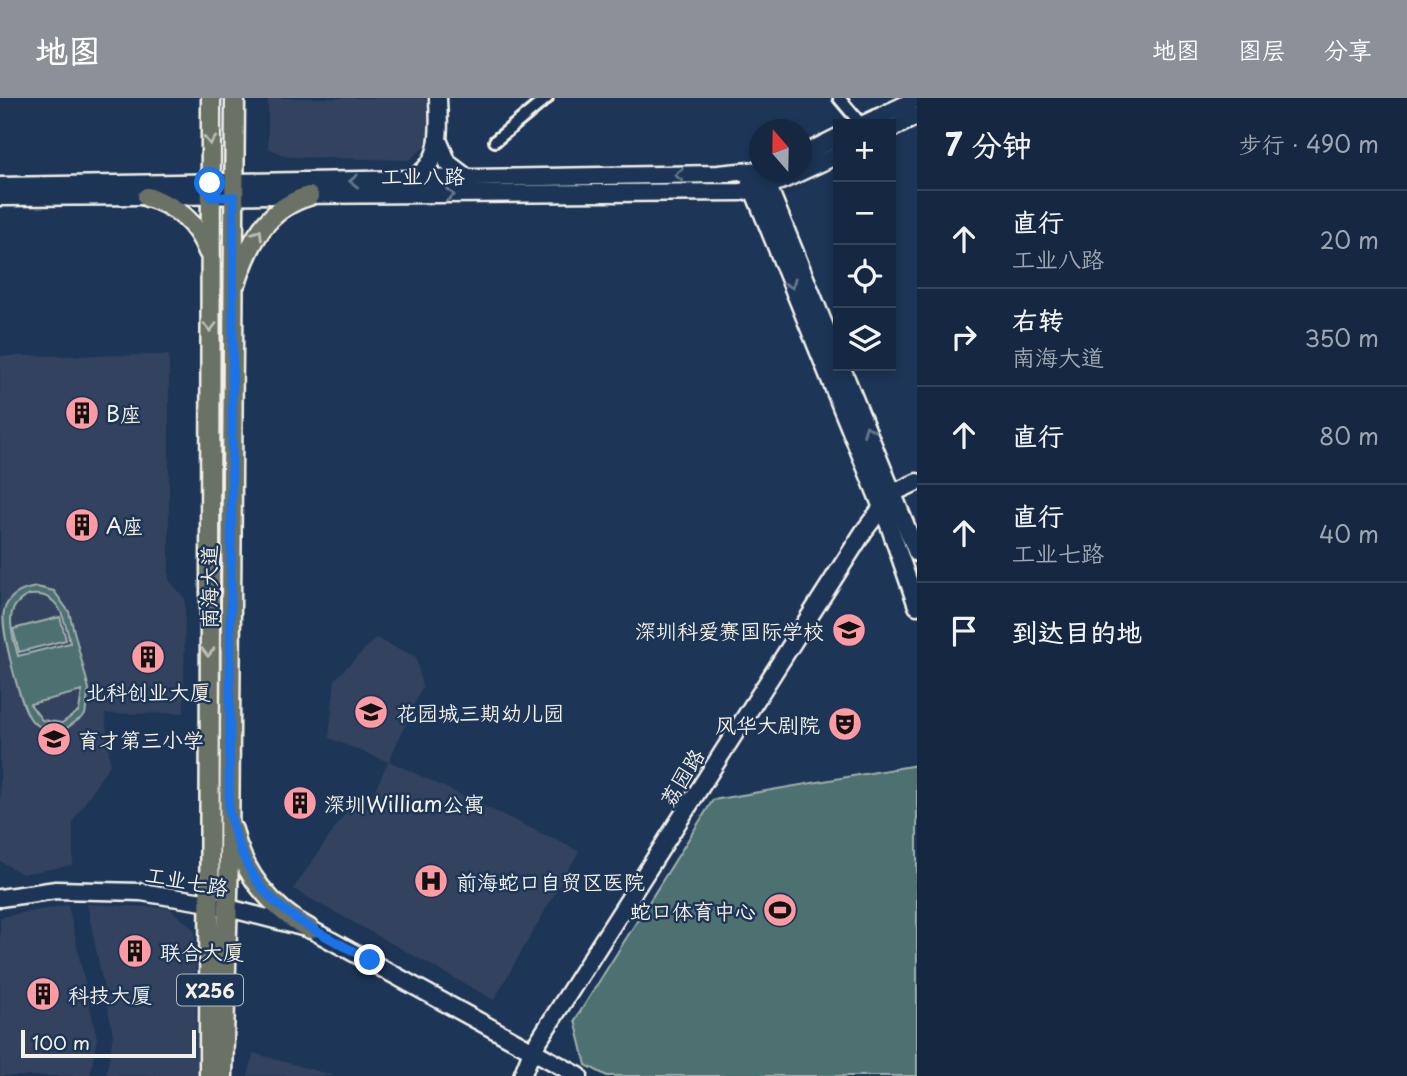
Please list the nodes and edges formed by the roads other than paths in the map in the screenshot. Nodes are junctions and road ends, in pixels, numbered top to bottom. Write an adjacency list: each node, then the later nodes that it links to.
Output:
1 (211, 98): 24 (main road, 南海大道 / X256, one-way to 24)
2 (235, 98): 25 (main road, 南海大道 / X256)
3 (438, 98): 11 (street)
4 (547, 98): 13 (street)
5 (839, 98): 8 (street)
6 (917, 99): 9 (street)
7 (917, 116): 10 (street)
8 (858, 119)
9 (874, 119)
10 (896, 126)
11 (439, 140): 18 (street); 19 (street)
12 (833, 140): 14 (street)
13 (495, 141)
14 (812, 150)
15 (833, 157): 16 (street, 工业八路)
16 (812, 167)
17 (749, 178): 18 (street, 工业八路, one-way to 18)
18 (469, 179): 19 (street, 工业八路)
19 (408, 180): 25 (street, 工业八路, one-way to 25)
20 (749, 182): 26 (street, 工业八路)
21 (759, 182): 30 (street)
22 (790, 182): 30 (street)
23 (0, 186): 24 (street, 工业八路)
24 (210, 190): 25 (street, 工业八路); 29 (street, 工业八路); 31 (main road, 南海大道 / X256)
25 (234, 190): 27 (street, 工业八路); 32 (main road, 南海大道 / X256)
26 (723, 193): 27 (street, 工业八路, one-way to 26); 30 (street)
27 (309, 196): 32 (main road, one-way to 27)
28 (0, 197): 29 (street, 工业八路)
29 (147, 197): 31 (main road)
30 (772, 218): 33 (street); 37 (street, one-way to 37)
31 (210, 259): 42 (main road, 南海大道 / X256, one-way to 42)
32 (233, 294): 40 (main road, 南海大道 / X256)
33 (833, 348)
34 (843, 371): 36 (street, one-way to 34)
35 (917, 482): 36 (street, 荔园路)
36 (893, 493): 37 (street, 荔园路); 38 (street)
37 (881, 506): 39 (street); 45 (street, 荔园路)
38 (917, 553)
39 (917, 607)
40 (229, 811): 43 (main road, 南海大道 / X256); 44 (main road)
41 (0, 898): 42 (street, 工业七路)
42 (209, 903): 43 (street, 工业七路); 46 (main road, 南海大道 / X256)
43 (227, 908): 44 (street, 工业七路); 47 (main road, 南海大道 / X256)
44 (310, 929): 45 (street, 工业七路)
45 (532, 1051): 48 (street, 荔园路); 49 (street, 工业七路)
46 (209, 1076)
47 (223, 1076)
48 (522, 1076)
49 (579, 1076)

